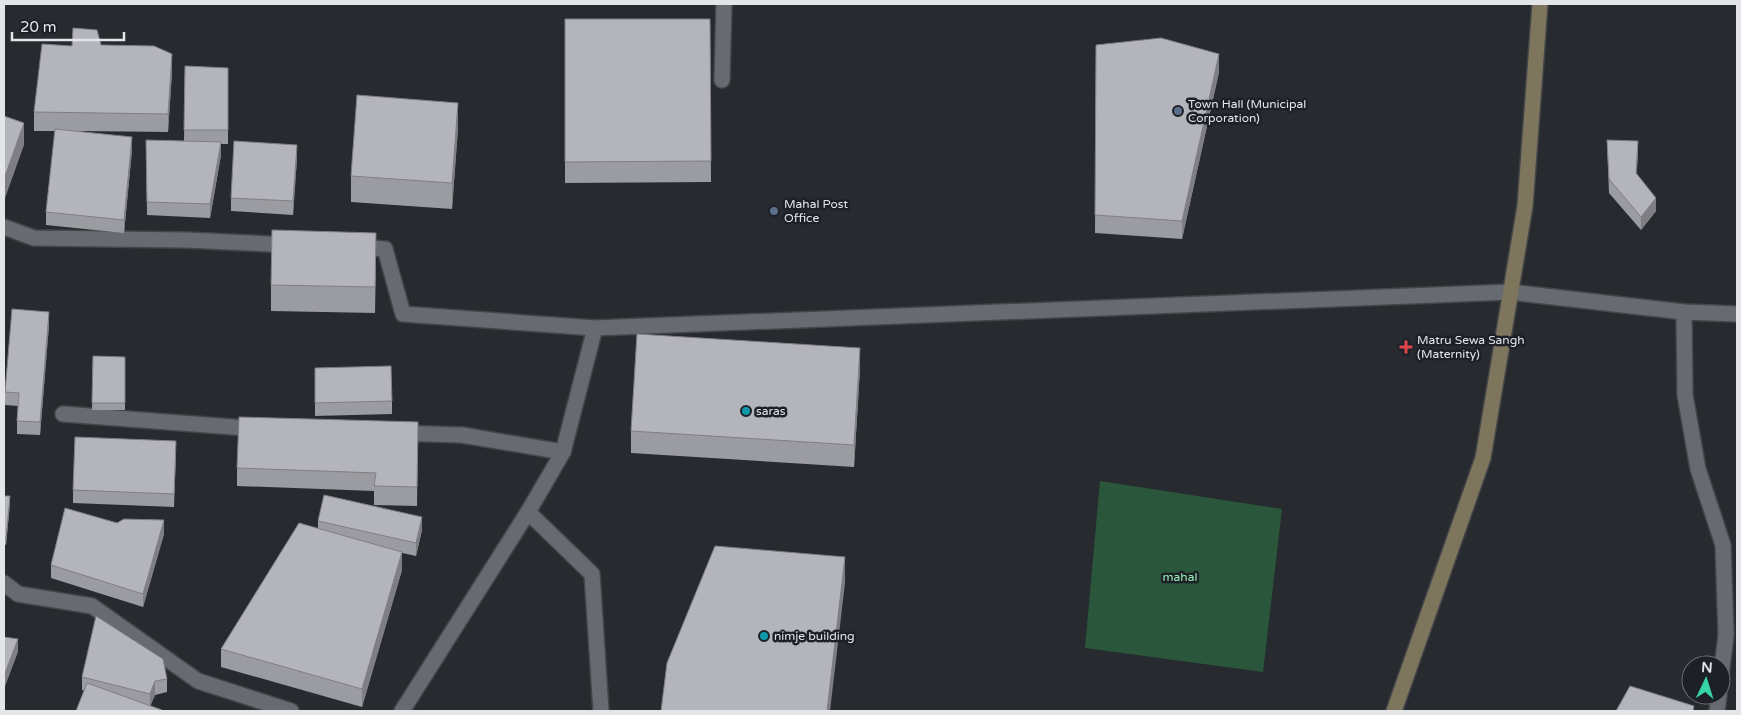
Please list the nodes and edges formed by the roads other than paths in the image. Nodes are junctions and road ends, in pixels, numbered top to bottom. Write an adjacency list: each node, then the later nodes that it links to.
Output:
1 (724, 4): 3 (street)
2 (1540, 4): 7 (street)
3 (722, 80)
4 (4, 227): 5 (street)
5 (306, 245)
6 (345, 247): 10 (street)
7 (1510, 292): 8 (street); 10 (street); 21 (street)
8 (1684, 312): 9 (street); 17 (street)
9 (1737, 314)
10 (595, 328): 14 (street)
11 (63, 414): 12 (street)
12 (274, 429)
13 (383, 432): 14 (street)
14 (563, 452): 15 (street)
15 (528, 512): 19 (street); 20 (street)
16 (4, 583): 18 (street)
17 (1724, 655)
18 (291, 711)
19 (402, 711)
20 (601, 711)
21 (1394, 711)

